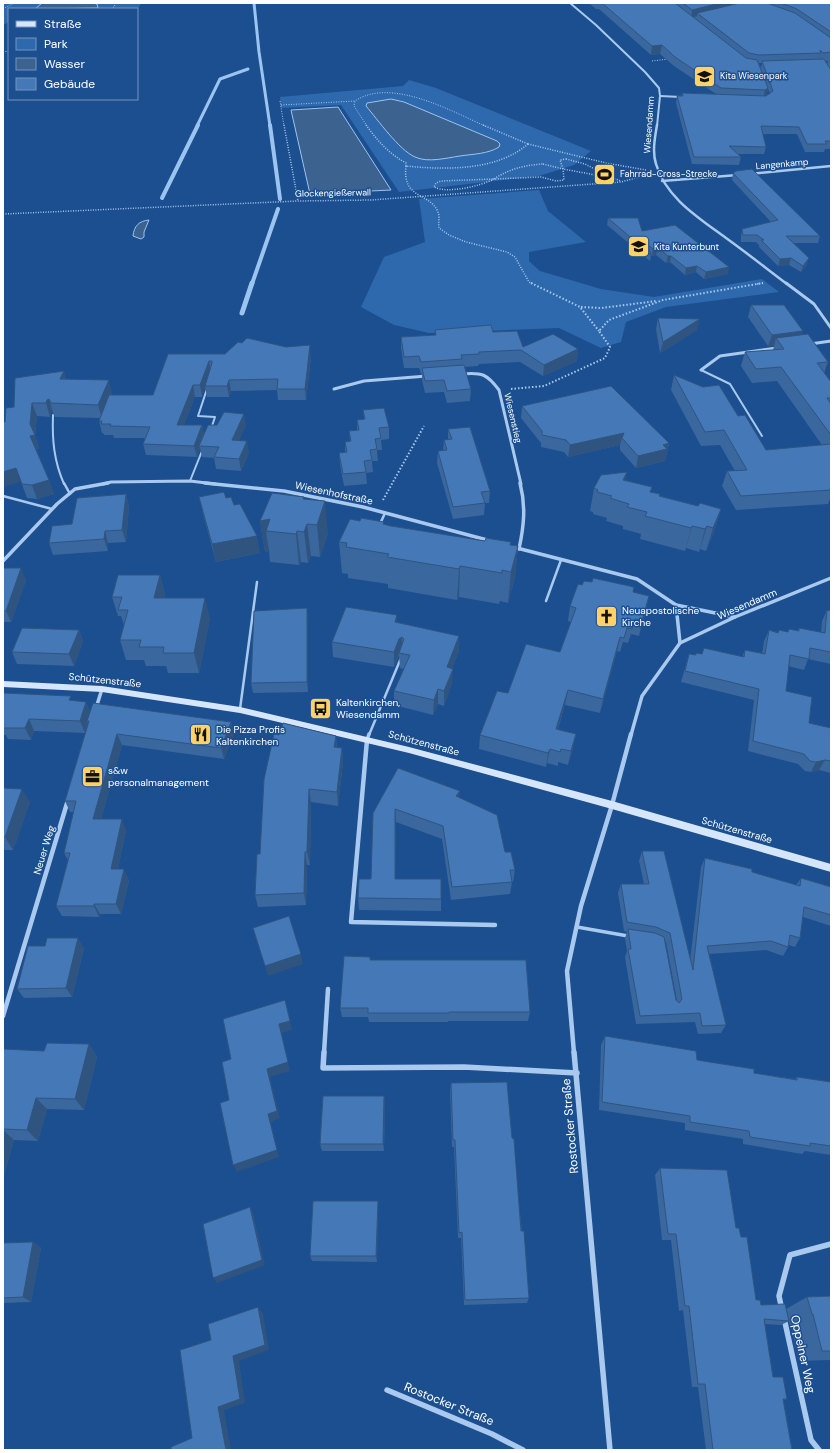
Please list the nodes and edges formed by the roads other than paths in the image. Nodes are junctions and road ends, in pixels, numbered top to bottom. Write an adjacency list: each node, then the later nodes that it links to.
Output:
1 (570, 3): 2 (street, Wiesendamm)
2 (660, 96): 3 (street); 7 (street, Wiesendamm)
3 (684, 97)
4 (831, 166): 6 (street, Langenkamp)
5 (739, 174): 7 (street)
6 (747, 174)
7 (662, 181): 8 (street, Wiesendamm)
8 (831, 328)
9 (831, 341): 10 (street)
10 (809, 344)
11 (779, 348): 12 (street)
12 (701, 370): 19 (lane)
13 (458, 374): 29 (street, Wiesenstieg)
14 (435, 376): 16 (street)
15 (207, 388): 18 (lane)
16 (334, 389)
17 (53, 415): 22 (lane)
18 (210, 431)
19 (762, 436)
20 (204, 445): 21 (lane)
21 (190, 480): 22 (street, Wiesenhofstraße); 25 (street, Wiesenhofstraße)
22 (70, 494): 24 (street, Wiesenhofstraße)
23 (3, 496): 24 (lane)
24 (52, 509): 31 (street, Wiesenhofstraße)
25 (384, 513): 26 (lane); 27 (street, Wiesenhofstraße)
26 (379, 527)
27 (497, 543)
28 (512, 547): 29 (street)
29 (520, 549): 30 (street)
30 (561, 560): 34 (lane); 35 (street)
31 (3, 561)
32 (831, 578): 36 (street, Wiesendamm)
33 (257, 582): 41 (lane)
34 (546, 601)
35 (676, 605): 36 (street); 37 (street)
36 (735, 617): 37 (street, Wiesendamm)
37 (680, 643): 45 (street, Wiesendamm)
38 (402, 655): 43 (lane)
39 (3, 684): 40 (main road, Schützenstraße)
40 (102, 689): 41 (main road, Schützenstraße); 42 (street)
41 (240, 710): 43 (main road, Schützenstraße)
42 (95, 712)
43 (367, 740): 45 (main road, Schützenstraße); 47 (street)
44 (70, 796): 51 (street, Neuer Weg)
45 (612, 805): 46 (main road, Schützenstraße); 48 (street, Rostocker Straße)
46 (831, 868)
47 (495, 925)
48 (577, 927): 49 (lane); 52 (street, Rostocker Straße)
49 (636, 938)
50 (328, 989): 52 (street)
51 (3, 1016)
52 (577, 1074): 56 (street, Rostocker Straße)
53 (831, 1244): 57 (street, Oppelner Weg)
54 (387, 1390): 55 (street, Rostocker Straße)
55 (523, 1450)
56 (610, 1450)
57 (819, 1450)

